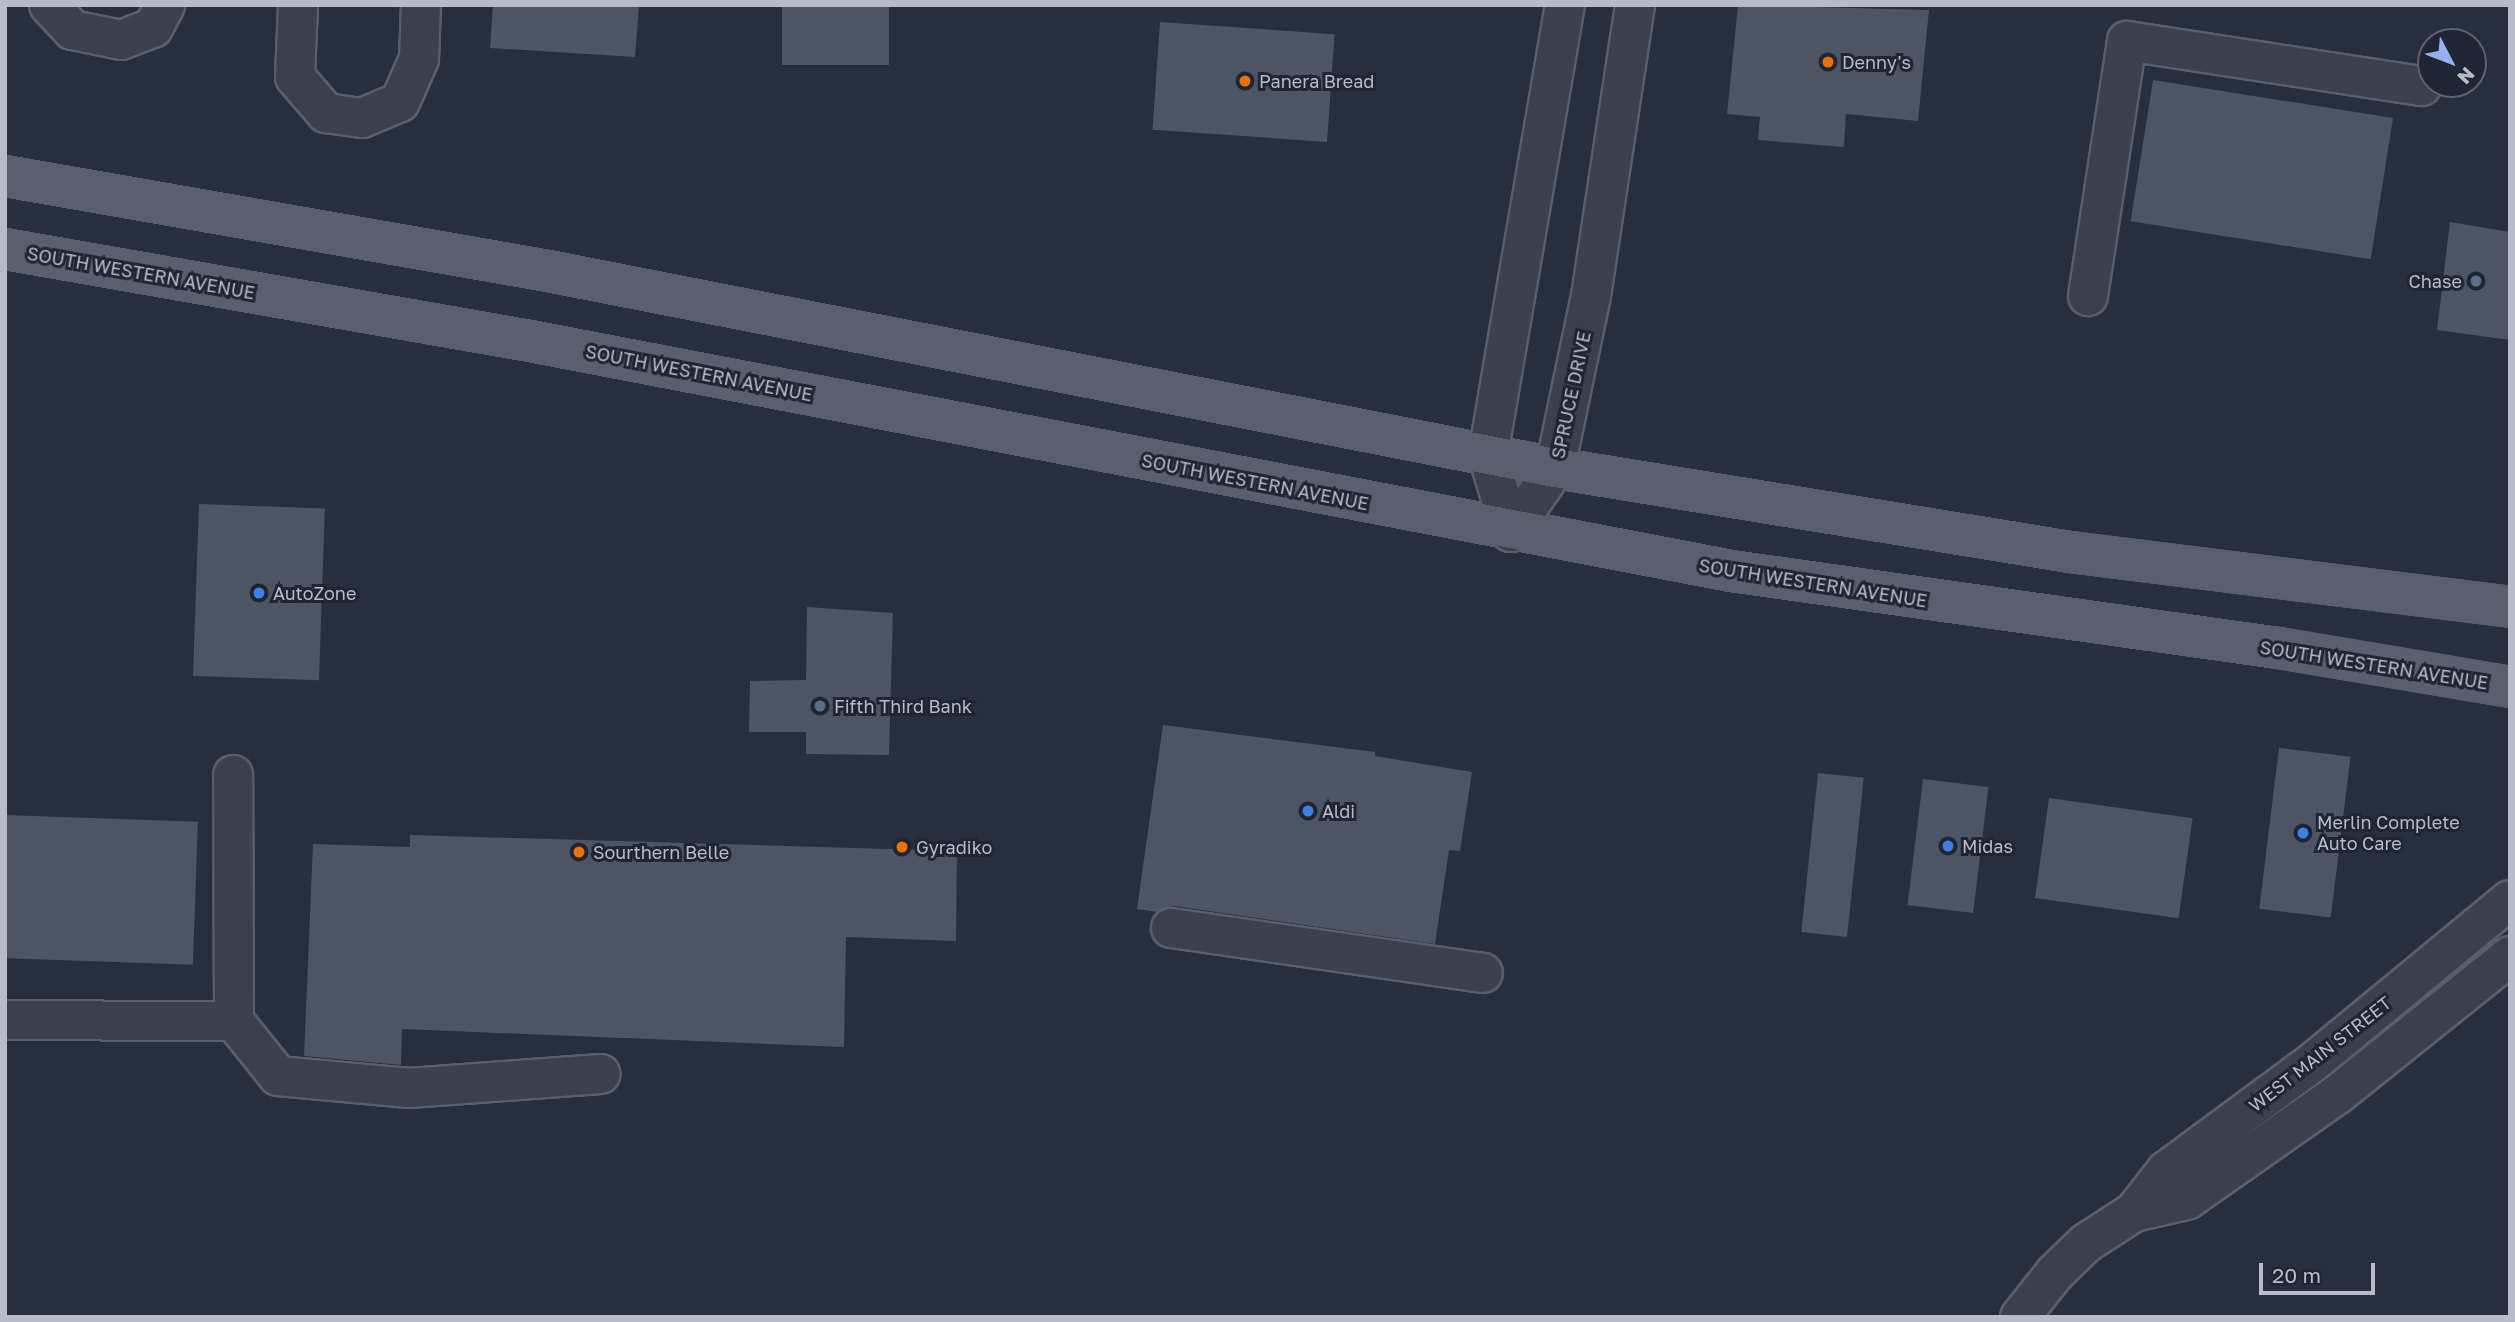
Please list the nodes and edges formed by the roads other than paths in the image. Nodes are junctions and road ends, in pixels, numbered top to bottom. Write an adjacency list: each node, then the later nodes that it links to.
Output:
1 (49, 5): 2 (street)
2 (165, 5)
3 (298, 5): 4 (street)
4 (421, 5)
5 (1564, 5): 11 (street)
6 (1635, 5): 12 (street, SPRUCE DRIVE)
7 (2417, 85): 10 (street)
8 (5, 176): 11 (main road)
9 (5, 249): 13 (main road, SOUTH WESTERN AVENUE)
10 (2088, 296)
11 (1488, 455): 12 (main road); 13 (street)
12 (1555, 468): 13 (street, SPRUCE DRIVE); 14 (main road)
13 (1511, 532): 15 (main road, SOUTH WESTERN AVENUE)
14 (2510, 607)
15 (2501, 693)
16 (233, 775): 22 (street)
17 (2510, 900): 24 (street, WEST MAIN STREET)
18 (1171, 928): 20 (street)
19 (2510, 956): 24 (street, WEST MAIN STREET)
20 (1483, 973)
21 (5, 1020): 22 (street)
22 (233, 1021): 23 (street)
23 (600, 1074)
24 (2134, 1212): 25 (street, WEST MAIN STREET)
25 (2020, 1317)

